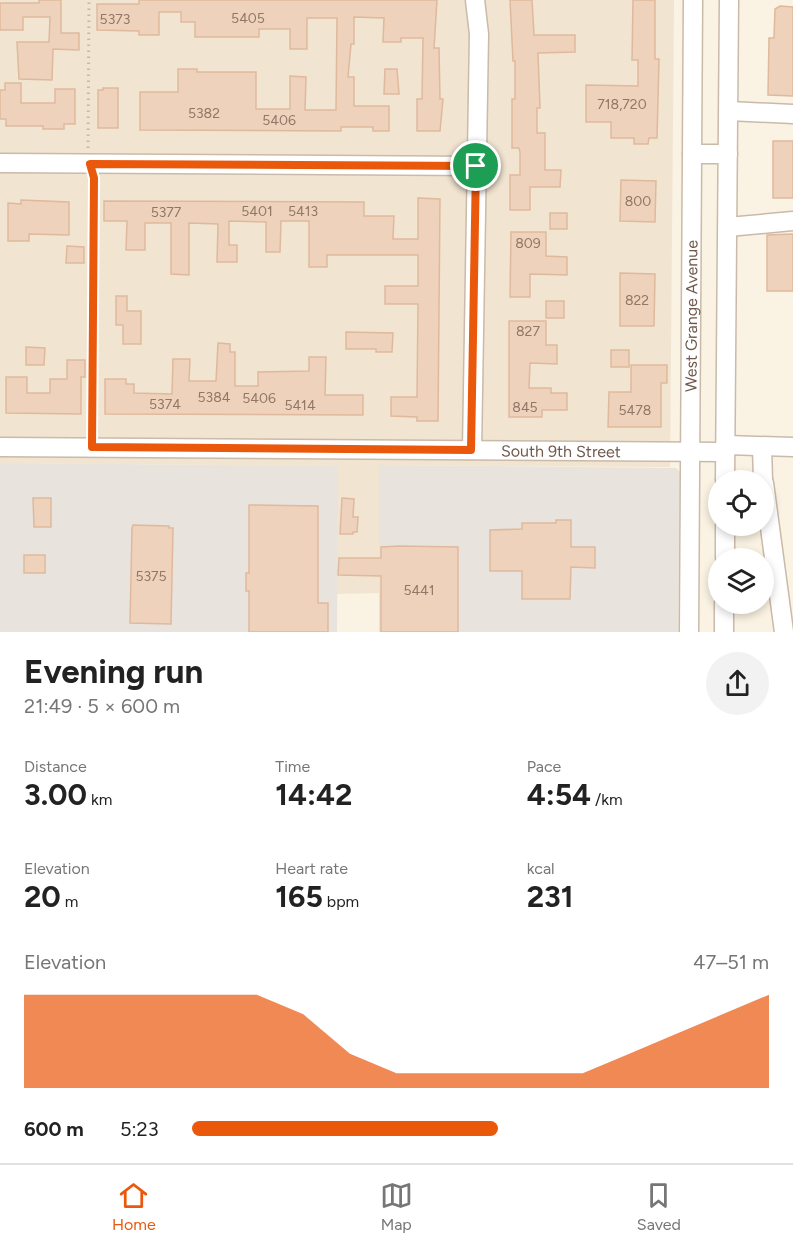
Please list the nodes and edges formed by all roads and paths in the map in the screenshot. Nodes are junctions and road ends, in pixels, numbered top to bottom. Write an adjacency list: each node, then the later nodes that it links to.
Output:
1 (89, 0): 10 (path)
2 (475, 0): 11 (street)
3 (693, 0): 7 (street, West Grange Avenue)
4 (729, 0): 5 (street)
5 (729, 111): 6 (street); 8 (street)
6 (793, 114)
7 (692, 154): 8 (street); 20 (street, West Grange Avenue)
8 (728, 154): 13 (street)
9 (0, 163): 10 (street)
10 (90, 164): 11 (street); 15 (path)
11 (476, 166): 19 (street)
12 (793, 222): 13 (street)
13 (728, 227): 18 (street)
14 (0, 447): 15 (street, South 9th Street)
15 (92, 447): 19 (street, South 9th Street)
16 (762, 447): 17 (street, South 9th Street); 18 (street, South 9th Street); 22 (street)
17 (793, 447)
18 (726, 448): 20 (street, South 9th Street); 21 (street)
19 (471, 450): 20 (street, South 9th Street)
20 (691, 451): 26 (street, West Grange Avenue)
21 (725, 470)
22 (763, 470)
23 (773, 536): 24 (street)
24 (787, 606): 28 (street)
25 (724, 614): 27 (street)
26 (689, 632)
27 (724, 632)
28 (784, 632)

